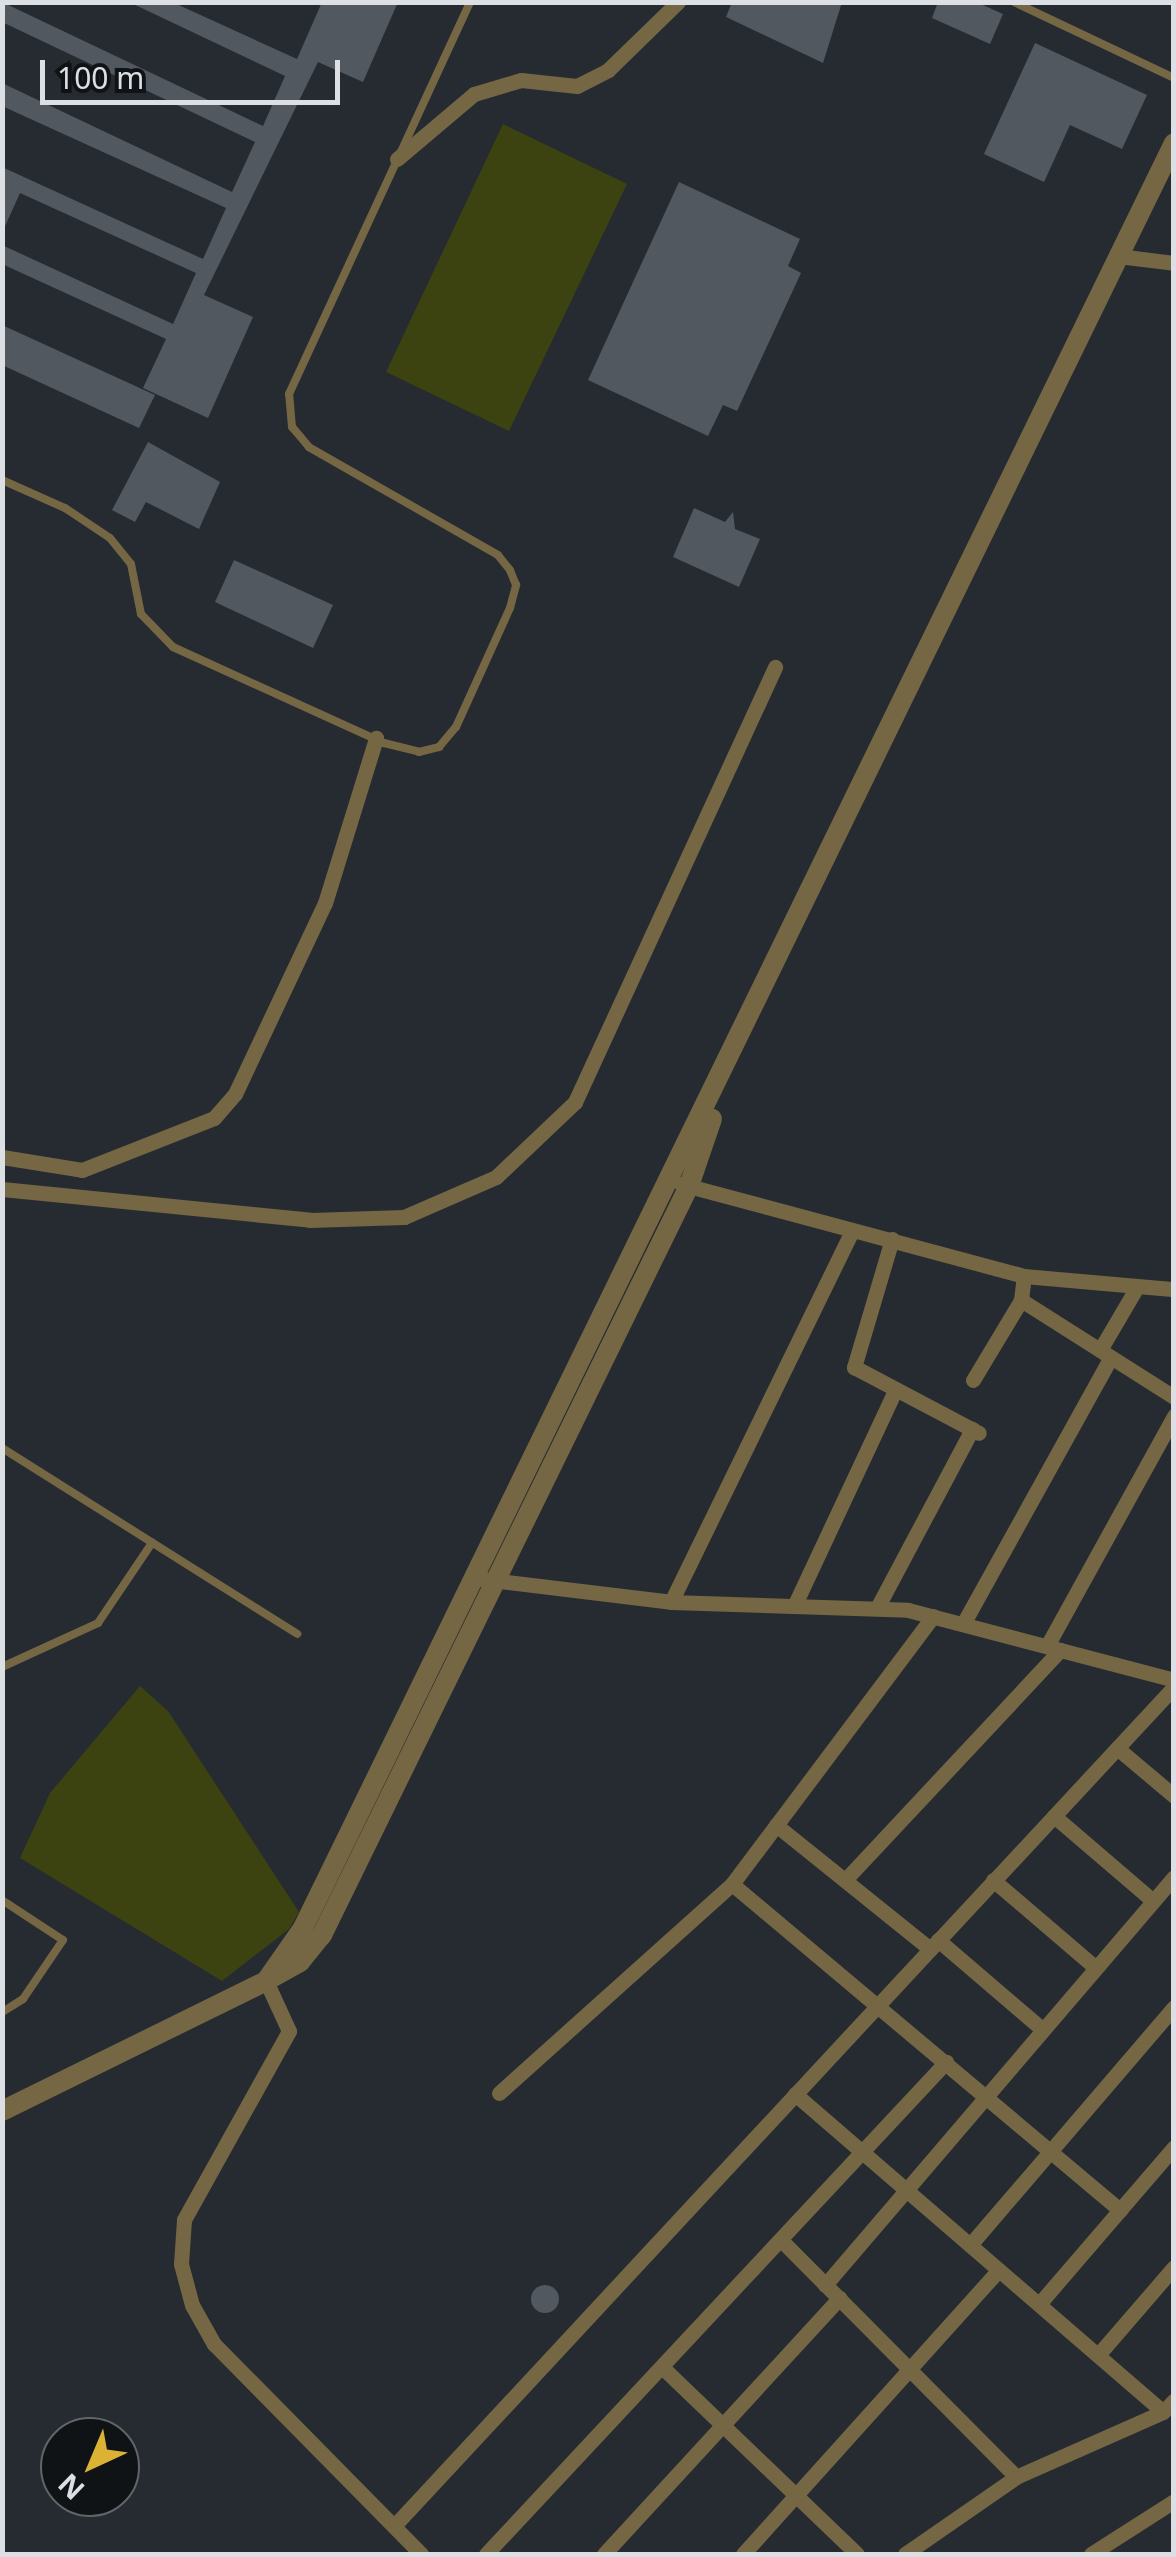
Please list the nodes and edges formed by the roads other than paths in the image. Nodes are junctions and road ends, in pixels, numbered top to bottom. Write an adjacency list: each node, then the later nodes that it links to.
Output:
1 (470, 2): 6 (lane)
2 (678, 2): 6 (street)
3 (1014, 2): 4 (lane)
4 (1174, 78)
5 (1174, 143): 7 (street)
6 (398, 159): 11 (lane)
7 (1118, 256): 8 (street); 13 (street)
8 (1174, 263)
9 (2, 480): 11 (lane)
10 (775, 667): 14 (street)
11 (376, 738): 12 (street)
12 (2, 1158)
13 (678, 1183): 15 (street); 28 (street)
14 (2, 1189)
15 (851, 1233): 16 (street); 29 (street)
16 (892, 1239): 17 (street); 23 (street)
17 (1024, 1276): 18 (street); 20 (street)
18 (1137, 1287): 19 (street); 21 (street)
19 (1174, 1288)
20 (1021, 1300): 21 (street); 22 (street)
21 (1106, 1354): 24 (street); 33 (street)
22 (973, 1380)
23 (896, 1390): 30 (street); 31 (street)
24 (1174, 1397)
25 (1174, 1416): 35 (street)
26 (2, 1448): 27 (lane)
27 (152, 1543): 34 (lane); 36 (lane)
28 (485, 1579): 29 (street); 50 (street)
29 (671, 1602): 30 (street)
30 (796, 1602): 31 (street)
31 (877, 1608): 32 (street)
32 (932, 1616): 33 (street); 41 (street)
33 (963, 1624): 35 (street)
34 (297, 1634)
35 (1053, 1648): 37 (street); 43 (street)
36 (2, 1668)
37 (1174, 1683): 38 (street)
38 (1117, 1748): 39 (street); 40 (street)
39 (1174, 1796)
40 (1054, 1816): 44 (street); 47 (street)
41 (776, 1825): 43 (street); 45 (street)
42 (1174, 1877): 47 (street)
43 (845, 1880): 48 (street)
44 (994, 1880): 48 (street); 49 (street)
45 (732, 1884): 51 (street); 56 (street)
46 (2, 1900): 53 (lane)
47 (1153, 1901): 49 (street)
48 (934, 1945): 51 (street); 54 (street)
49 (1096, 1968): 54 (street)
50 (266, 1981): 59 (street); 80 (street)
51 (879, 2004): 55 (street); 57 (street)
52 (1174, 2008): 61 (street)
53 (2, 2012)
54 (1043, 2030): 58 (street)
55 (946, 2062): 58 (street); 62 (street)
56 (499, 2093)
57 (794, 2094): 62 (street); 80 (street)
58 (986, 2096): 61 (street); 63 (street)
59 (2, 2111)
60 (1174, 2147): 64 (street)
61 (1050, 2151): 64 (street); 66 (street)
62 (862, 2152): 63 (street); 65 (street)
63 (906, 2190): 66 (street); 69 (street)
64 (1120, 2210): 71 (street)
65 (780, 2240): 69 (street); 73 (street)
66 (970, 2245): 68 (street)
67 (1174, 2266): 72 (street)
68 (1000, 2270): 71 (street); 74 (street)
69 (825, 2284): 70 (street)
70 (839, 2298): 74 (street); 76 (street)
71 (1039, 2304): 72 (street)
72 (1098, 2355): 75 (street)
73 (662, 2367): 76 (street); 82 (street)
74 (910, 2370): 77 (street); 78 (street)
75 (1168, 2406): 77 (street)
76 (723, 2424): 78 (street); 83 (street)
77 (1016, 2477): 86 (street)
78 (798, 2494): 84 (street); 85 (street)
79 (1174, 2501): 87 (street)
80 (394, 2526): 81 (street)
81 (421, 2554)
82 (486, 2554)
83 (604, 2554)
84 (743, 2554)
85 (856, 2554)
86 (905, 2554)
87 (1091, 2554)

